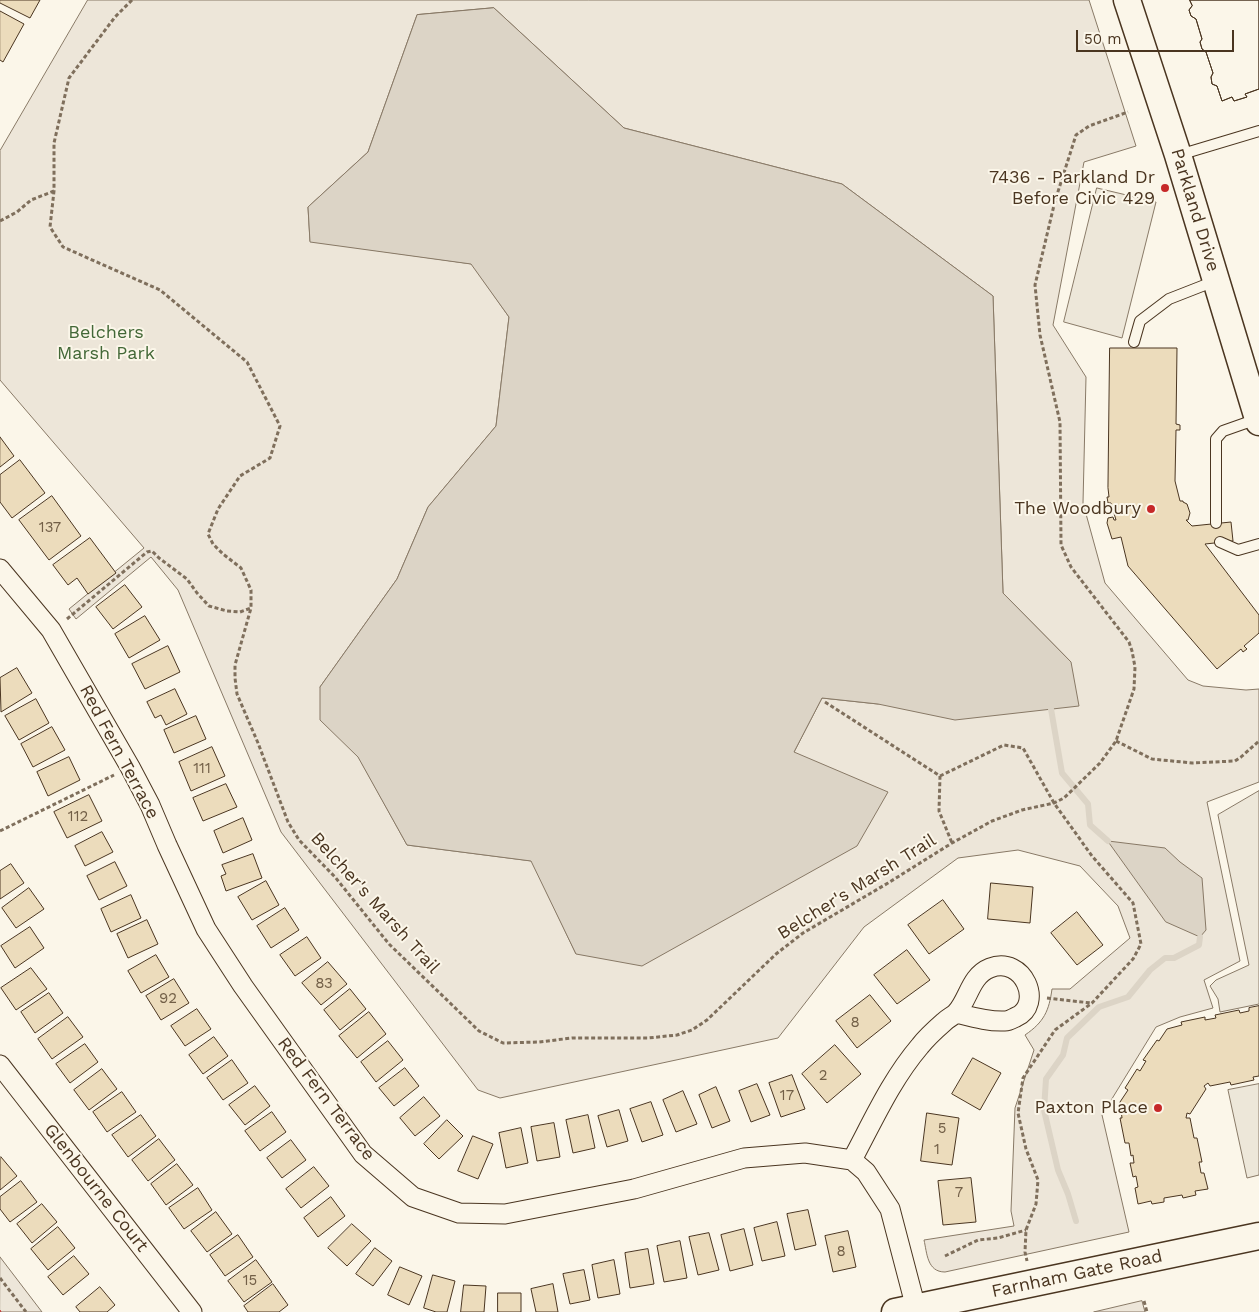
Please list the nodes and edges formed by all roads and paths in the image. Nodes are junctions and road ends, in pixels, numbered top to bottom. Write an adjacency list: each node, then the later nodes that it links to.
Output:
1 (132, 0): 6 (path, Belcher's Marsh Trail)
2 (1127, 0): 5 (street, Parkland Drive)
3 (1128, 112): 18 (path, Belcher's Marsh Trail)
4 (1259, 131): 5 (lane)
5 (1178, 155): 8 (street, Parkland Drive)
6 (54, 191): 7 (path); 15 (path, Belcher's Marsh Trail)
7 (0, 221)
8 (1216, 281): 9 (lane); 10 (street, Parkland Drive)
9 (1134, 342)
10 (1259, 420): 11 (lane)
11 (1216, 523)
12 (1220, 542): 13 (lane)
13 (1259, 544)
14 (0, 569): 16 (street, Red Fern Terrace)
15 (251, 608): 16 (path); 24 (path, Belcher's Marsh Trail)
16 (52, 630): 29 (street, Red Fern Terrace)
17 (825, 702): 20 (path)
18 (1116, 741): 19 (path); 22 (path, Belcher's Marsh Trail)
19 (1259, 741)
20 (940, 776): 22 (path); 24 (path, Belcher's Marsh Trail)
21 (95, 784): 23 (path)
22 (1054, 803): 24 (path, Belcher's Marsh Trail); 26 (path)
23 (0, 831)
24 (952, 843)
25 (1029, 996): 26 (path); 27 (street); 27 (street)
26 (1092, 1003): 30 (path)
27 (956, 1013): 29 (street)
28 (0, 1064): 38 (street, Glenbourne Court)
29 (852, 1160): 36 (street)
30 (1026, 1230): 32 (path); 33 (path)
31 (1259, 1236): 36 (street, Farnham Gate Road)
32 (945, 1256)
33 (1027, 1260)
34 (0, 1278): 37 (path)
35 (1144, 1301): 39 (path)
36 (910, 1310)
37 (26, 1312)
38 (192, 1312)
39 (1147, 1312)

